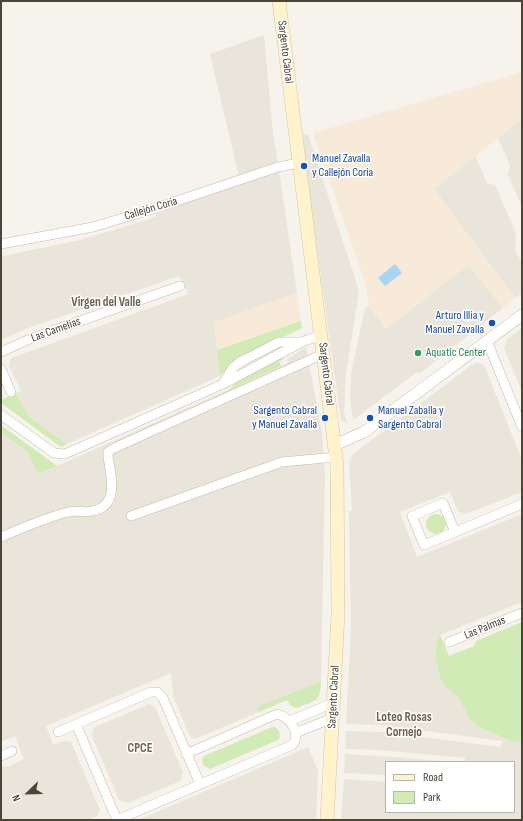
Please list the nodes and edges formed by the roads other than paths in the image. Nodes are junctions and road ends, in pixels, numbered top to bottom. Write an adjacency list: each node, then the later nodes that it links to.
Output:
1 (279, 1): 2 (main road, Sargento Cabral)
2 (299, 163): 3 (street, Callejón Coria); 6 (main road, Sargento Cabral)
3 (1, 244)
4 (180, 286): 8 (street, Las Camelias)
5 (522, 315): 7 (street)
6 (321, 335): 9 (main road, Sargento Cabral); 12 (street)
7 (487, 341): 13 (street); 14 (street)
8 (1, 352)
9 (323, 354): 14 (main road, Sargento Cabral); 18 (street)
10 (1, 369): 11 (street)
11 (11, 392)
12 (1, 415)
13 (522, 427)
14 (336, 451): 16 (street); 21 (main road, Sargento Cabral)
15 (522, 504): 17 (street)
16 (131, 516)
17 (455, 532): 17 (street)
18 (1, 537)
19 (522, 613): 20 (street, Las Palmas)
20 (449, 642)
21 (333, 703): 22 (main road, Sargento Cabral); 23 (street)
22 (332, 718): 26 (street); 32 (main road, Sargento Cabral)
23 (290, 722): 26 (street); 28 (street)
24 (76, 724): 25 (street); 28 (street); 31 (street)
25 (58, 732)
26 (296, 733): 30 (street)
27 (12, 751): 29 (street)
28 (186, 754): 30 (street)
29 (1, 756)
30 (200, 784): 31 (street)
31 (117, 820)
32 (327, 820)

